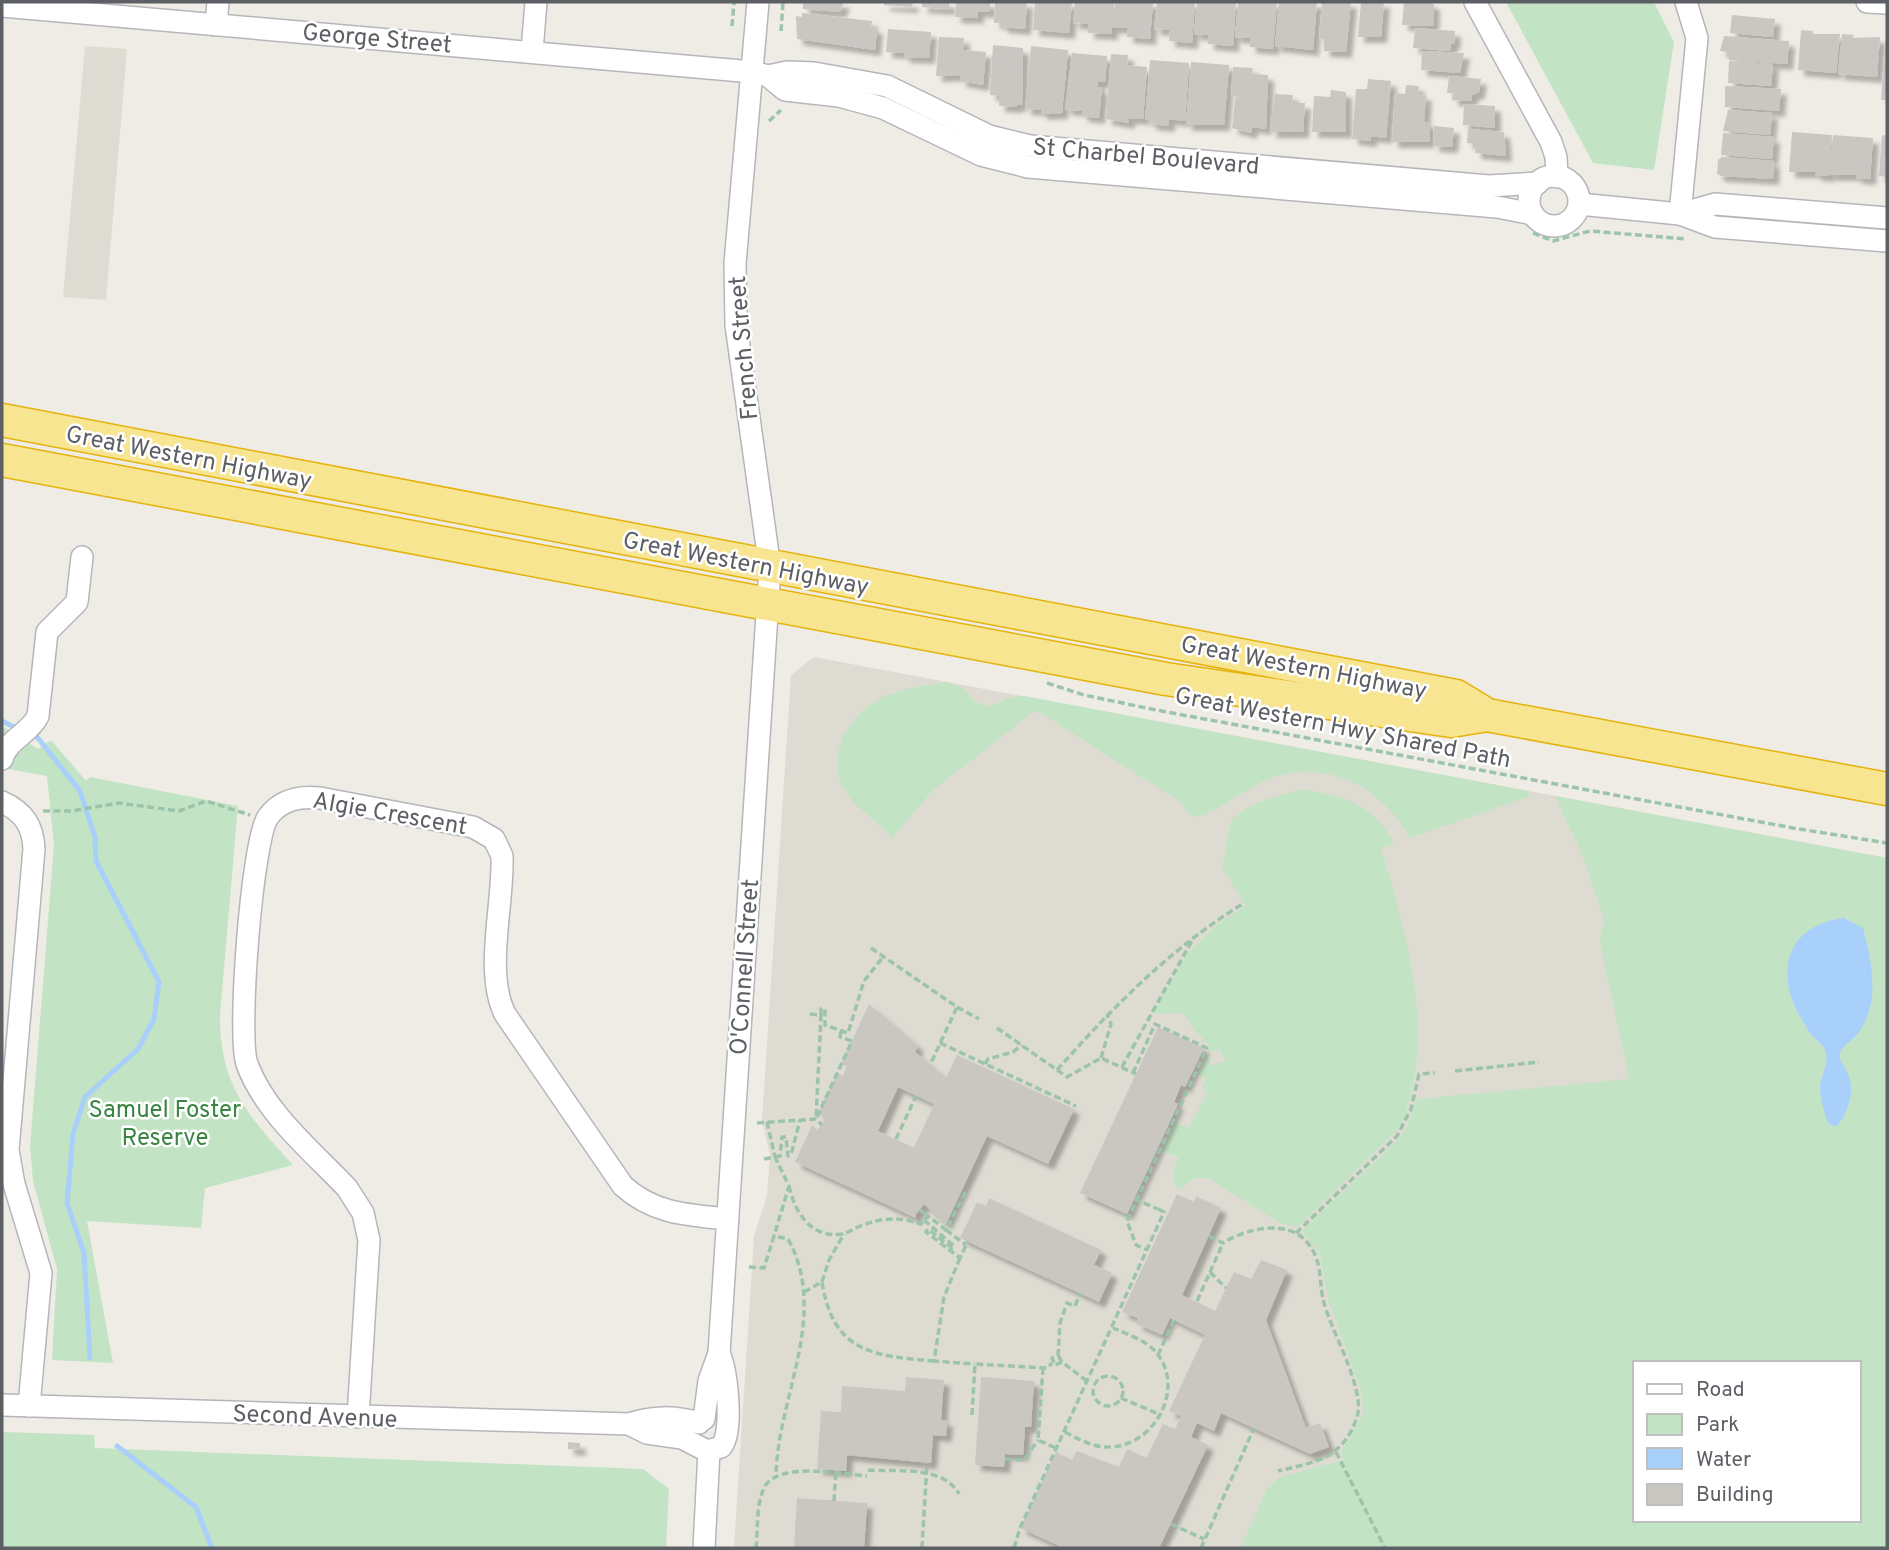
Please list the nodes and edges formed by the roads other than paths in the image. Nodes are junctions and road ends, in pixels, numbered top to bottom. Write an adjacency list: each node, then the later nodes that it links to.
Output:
1 (218, 2): 9 (street)
2 (536, 2): 10 (street)
3 (758, 2): 11 (street, French Street)
4 (1475, 2): 12 (street)
5 (1686, 2): 15 (street)
6 (1867, 2): 7 (street)
7 (1887, 3)
8 (2, 6): 9 (street, George Street)
9 (216, 25): 10 (street, George Street)
10 (532, 51): 11 (street, George Street)
11 (760, 74): 12 (street, St Charbel Boulevard); 14 (street, St Charbel Boulevard); 21 (street, French Street)
12 (1548, 180): 13 (street); 14 (street)
13 (1579, 204): 14 (street); 15 (street)
14 (1533, 214)
15 (1680, 214): 16 (street); 17 (street)
16 (1887, 218)
17 (1887, 241)
18 (2, 420): 21 (highway, Great Western Highway)
19 (2, 460): 21 (highway, Great Western Highway)
20 (82, 557): 22 (street)
21 (769, 585): 23 (highway, Great Western Highway); 26 (street, O'Connell Street)
22 (2, 759)
23 (1887, 789)
24 (2, 803): 25 (street)
25 (5, 1150): 29 (street)
26 (728, 1219): 27 (street, O'Connell Street); 30 (street, Algie Crescent)
27 (719, 1353): 31 (street, O'Connell Street); 33 (street, O'Connell Street)
28 (2, 1405): 29 (street, Second Avenue)
29 (29, 1406): 30 (street, Second Avenue)
30 (358, 1417): 32 (street, Second Avenue)
31 (701, 1421): 32 (street, Second Avenue); 33 (street); 34 (street)
32 (629, 1424): 34 (street, Second Avenue)
33 (726, 1429): 34 (street)
34 (703, 1448): 35 (street)
35 (704, 1548)

